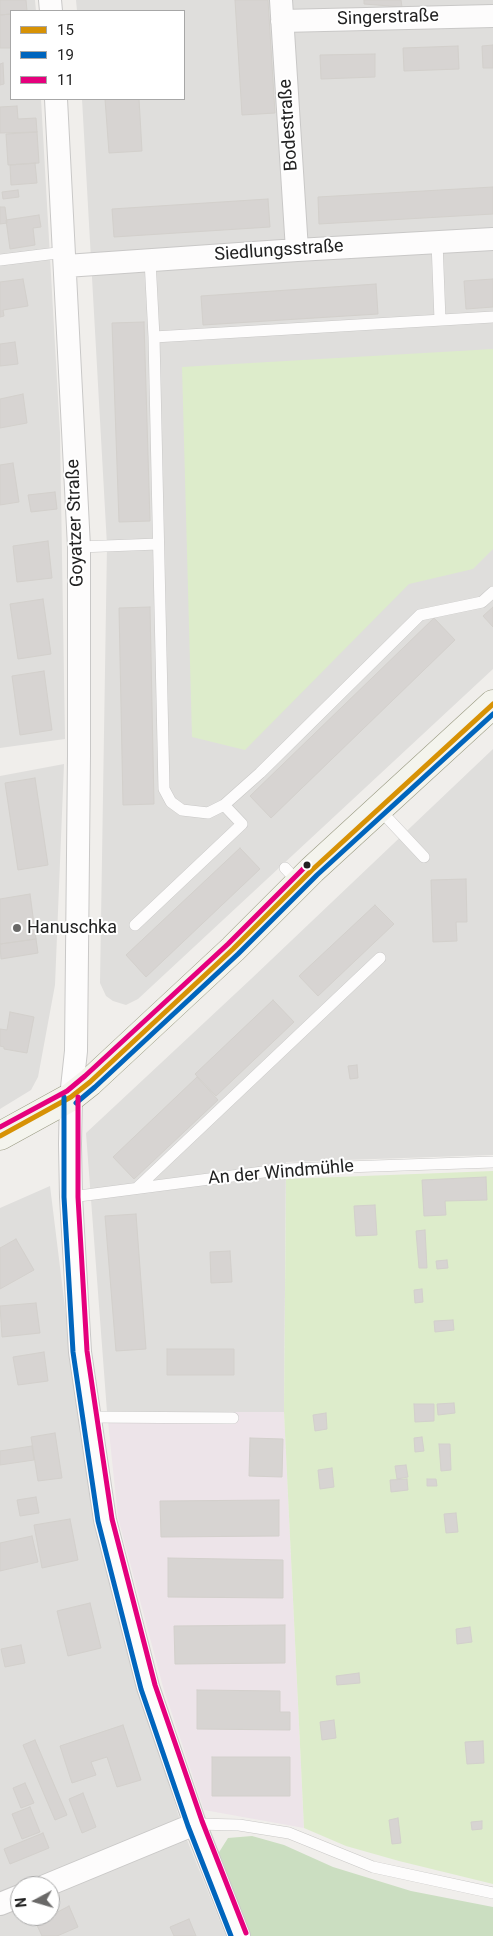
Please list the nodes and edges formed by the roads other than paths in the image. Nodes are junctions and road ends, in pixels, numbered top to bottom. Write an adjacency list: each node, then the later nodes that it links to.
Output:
1 (282, 11): 2 (street, Singerstraße); 6 (street, Bodestraße)
2 (493, 16)
3 (56, 100): 7 (street, Goyatzer Straße)
4 (493, 239): 5 (street, Siedlungsstraße)
5 (437, 242): 6 (street, Siedlungsstraße); 11 (lane)
6 (297, 250): 9 (street, Siedlungsstraße)
7 (65, 259): 8 (lane); 9 (street, Siedlungsstraße); 14 (street, Goyatzer Straße)
8 (0, 260)
9 (150, 260): 12 (lane)
10 (493, 317): 11 (lane)
11 (440, 320): 12 (lane)
12 (154, 337): 13 (lane)
13 (158, 544): 14 (lane); 17 (lane)
14 (79, 547): 22 (street, Goyatzer Straße)
15 (493, 592): 17 (lane)
16 (493, 704): 18 (main road)
17 (224, 805): 20 (lane)
18 (379, 809): 19 (lane); 22 (main road)
19 (424, 857)
20 (135, 925)
21 (380, 958): 25 (lane)
22 (71, 1097): 23 (main road); 26 (street, Goyatzer Straße)
23 (0, 1136)
24 (493, 1162): 25 (lane, An der Windmühle)
25 (137, 1188): 26 (lane, An der Windmühle)
26 (71, 1197): 27 (street, Goyatzer Straße)
27 (90, 1417): 28 (lane); 29 (street, Goyatzer Straße)
28 (233, 1418)
29 (195, 1824): 30 (street); 31 (lane); 32 (street, Goyatzer Straße)
30 (60, 1880)
31 (493, 1893)
32 (239, 1936)

